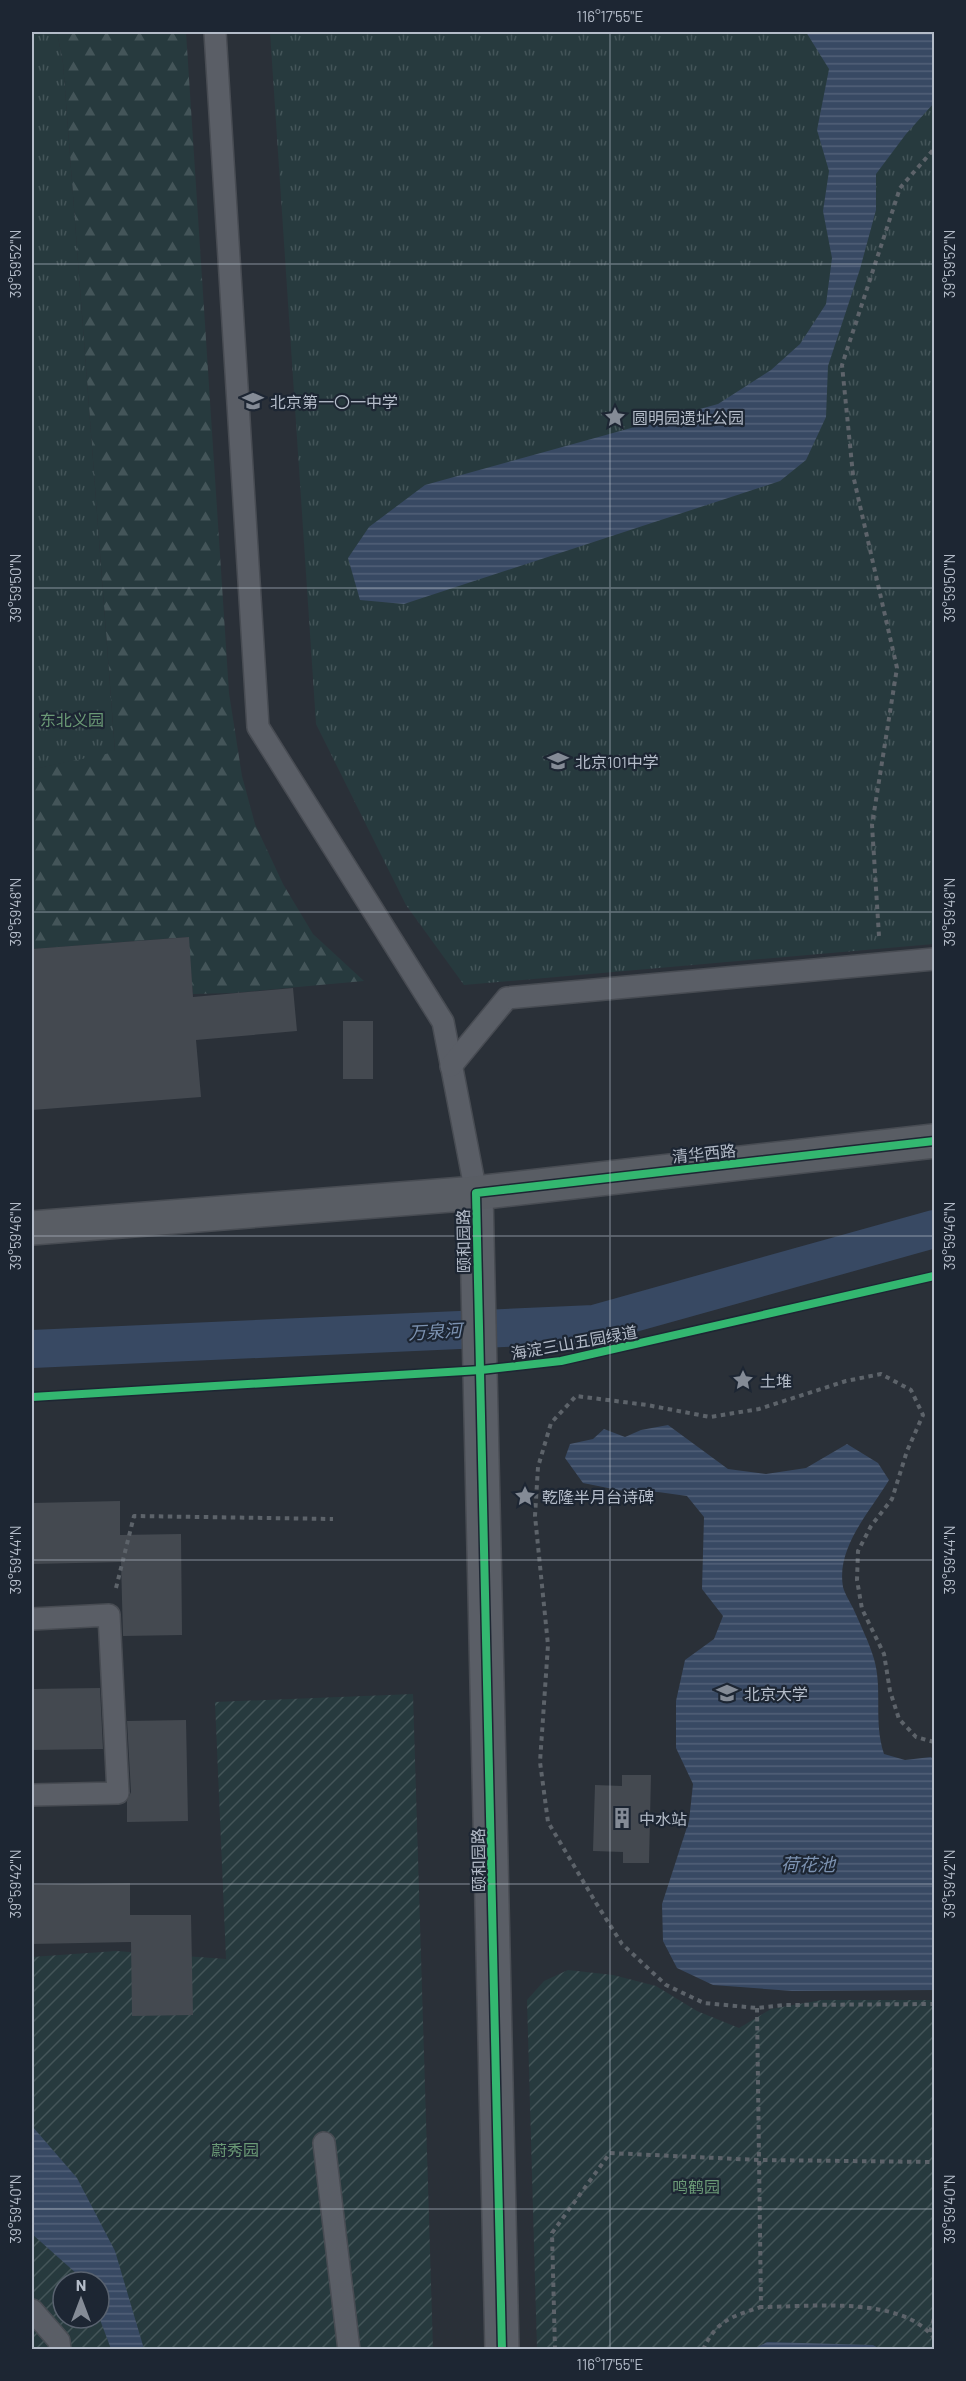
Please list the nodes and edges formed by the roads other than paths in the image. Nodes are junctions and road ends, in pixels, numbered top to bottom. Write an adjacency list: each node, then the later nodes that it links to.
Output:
1 (215, 32): 3 (lane)
2 (934, 958): 3 (lane)
3 (452, 1066): 5 (lane)
4 (934, 1141): 5 (main road, 清华西路)
5 (476, 1193): 6 (main road, 颐和园路); 13 (street, 颐和园路)
6 (32, 1228)
7 (32, 1618): 8 (lane)
8 (32, 1796)
9 (324, 2143): 12 (lane)
10 (32, 2310): 11 (lane)
11 (60, 2349)
12 (349, 2349)
13 (502, 2349)

